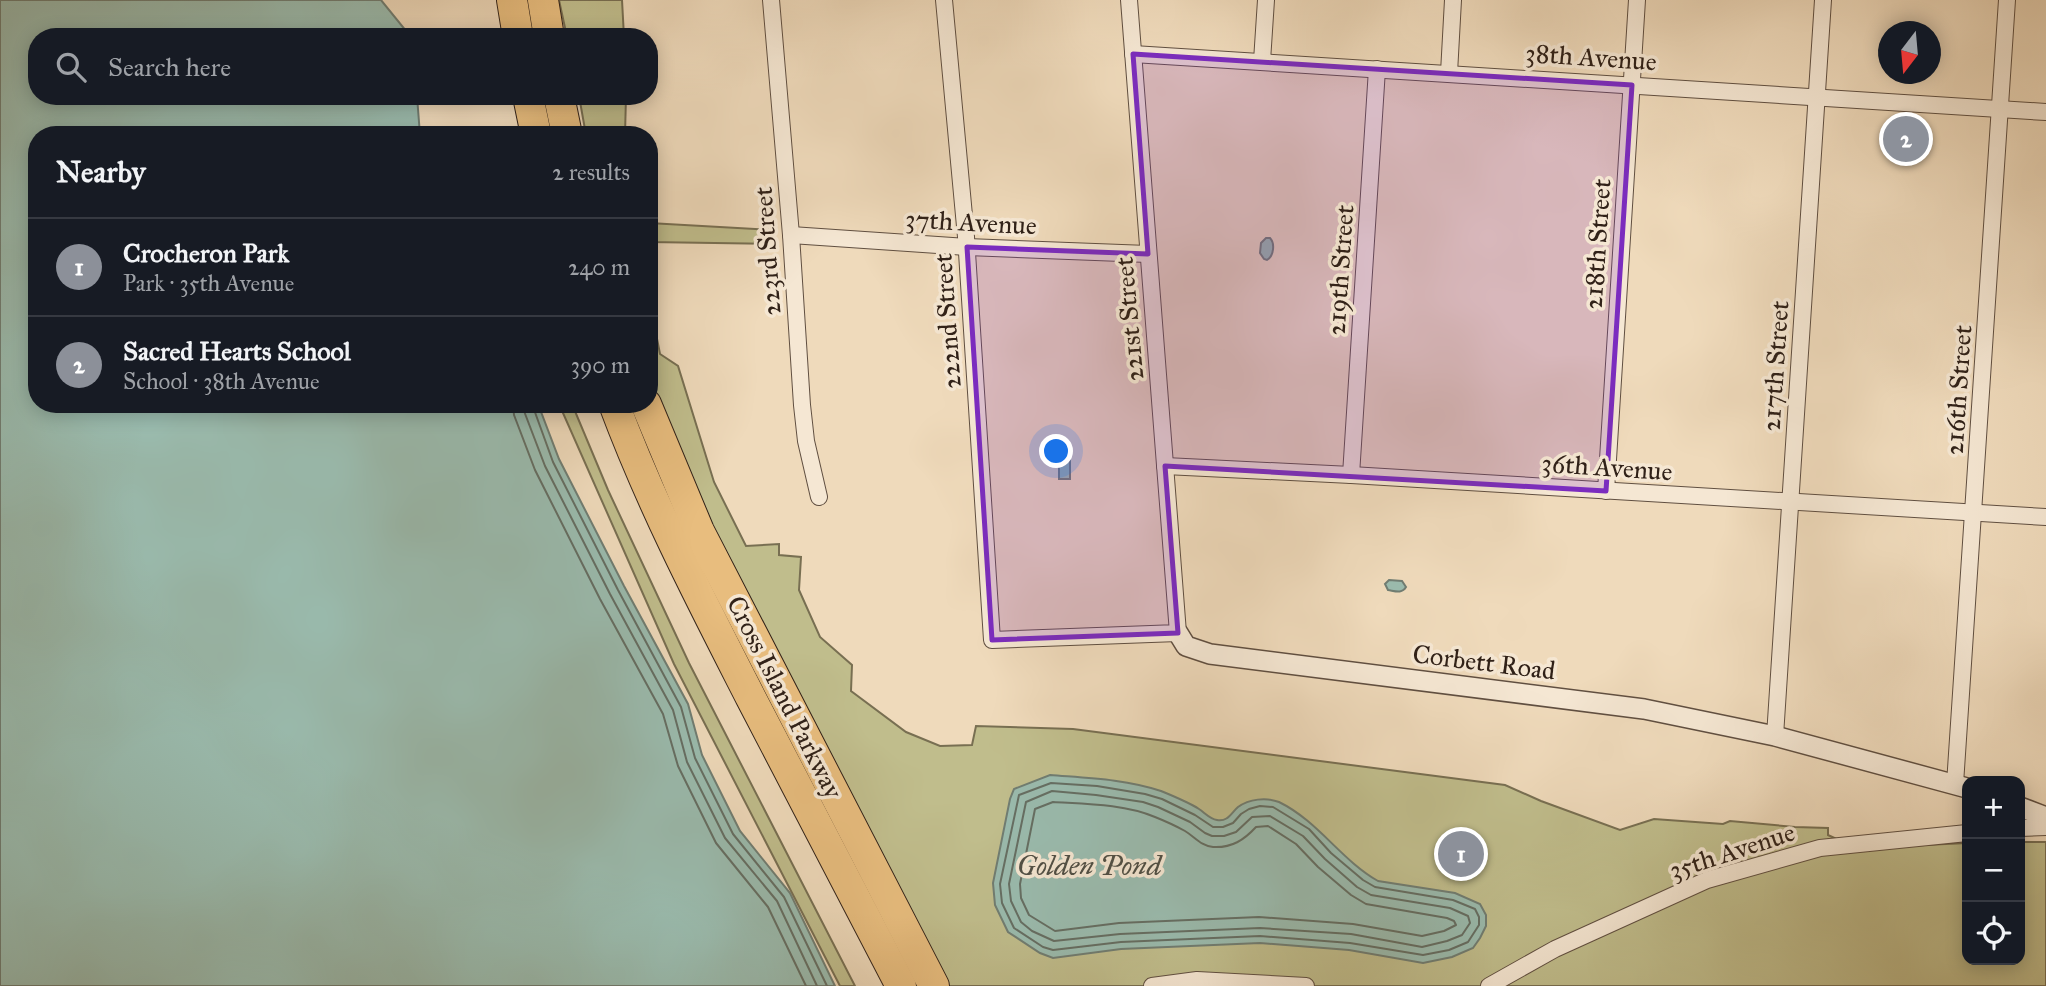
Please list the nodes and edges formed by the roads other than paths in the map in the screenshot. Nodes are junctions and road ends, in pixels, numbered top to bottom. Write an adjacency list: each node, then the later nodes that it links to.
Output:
1 (512, 0): 11 (highway)
2 (543, 0): 12 (highway)
3 (771, 0): 25 (street, 223rd Street)
4 (944, 0): 26 (street, 222nd Street)
5 (1129, 0): 13 (street, 221st Street)
6 (1266, 0): 14 (street)
7 (1453, 0): 16 (street)
8 (1637, 0): 17 (street, 218th Street)
9 (1823, 0): 18 (street, 217th Street)
10 (2007, 0): 21 (street, 216th Street)
11 (517, 28)
12 (548, 28)
13 (1133, 54): 14 (street, 38th Avenue); 27 (street, 221st Street)
14 (1262, 61): 15 (street, 38th Avenue)
15 (1377, 69): 16 (street, 38th Avenue); 31 (street, 219th Street)
16 (1448, 73): 17 (street, 38th Avenue)
17 (1632, 85): 18 (street, 38th Avenue); 32 (street, 218th Street)
18 (1817, 97): 21 (street, 38th Avenue); 34 (street, 217th Street)
19 (530, 105): 23 (highway)
20 (561, 105): 24 (highway)
21 (2000, 109): 22 (street, 38th Avenue); 35 (street, 216th Street)
22 (2046, 112)
23 (534, 126)
24 (565, 126)
25 (791, 235): 26 (street, 37th Avenue); 33 (street, 223rd Street)
26 (967, 247): 27 (street, 37th Avenue); 37 (street, 222nd Street)
27 (1149, 254): 30 (street, 221st Street)
28 (617, 413): 45 (highway, Cross Island Parkway)
29 (650, 413): 46 (highway, Cross Island Parkway)
30 (1165, 466): 31 (street, 36th Avenue); 37 (street, 221st Street)
31 (1351, 475): 32 (street, 36th Avenue)
32 (1606, 491): 34 (street, 36th Avenue)
33 (819, 496)
34 (1790, 502): 35 (street, 36th Avenue); 38 (street, 217th Street)
35 (1974, 512): 36 (street, 36th Avenue); 39 (street, 216th Street)
36 (2046, 517)
37 (1178, 634): 38 (street, Corbett Road)
38 (1775, 736): 39 (street, Corbett Road)
39 (1961, 786)
40 (2025, 809): 41 (street)
41 (2046, 817)
42 (2046, 827): 43 (street)
43 (2025, 828)
44 (1962, 834): 49 (street, 35th Avenue)
45 (901, 986)
46 (934, 986)
47 (1152, 986): 48 (street)
48 (1306, 986)
49 (1489, 986)

